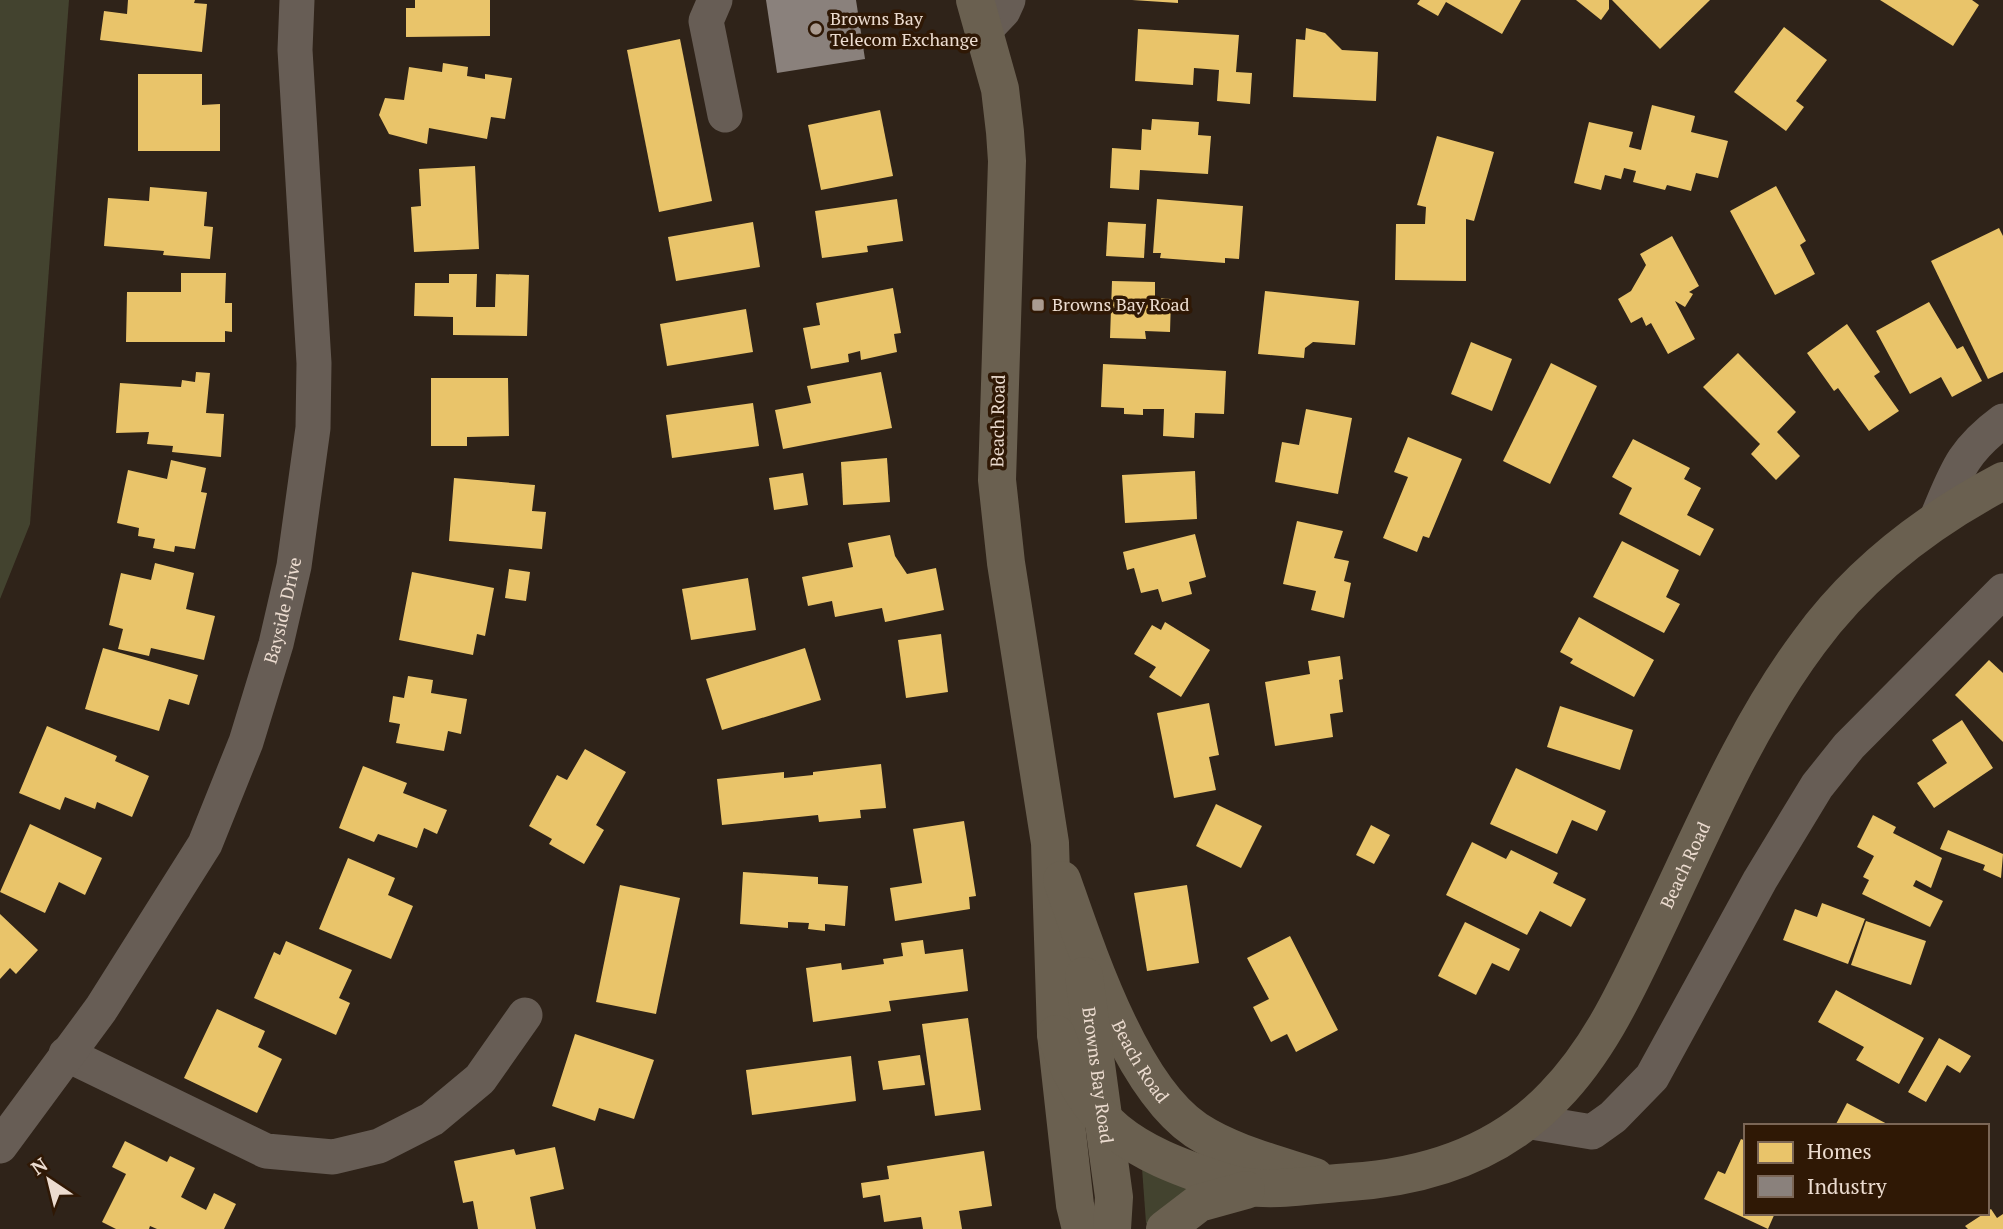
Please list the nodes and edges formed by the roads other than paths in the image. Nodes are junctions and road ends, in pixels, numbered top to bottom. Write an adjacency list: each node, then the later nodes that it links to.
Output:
1 (297, 0): 13 (street, Bayside Drive)
2 (715, 0): 4 (street)
3 (985, 7): 9 (main road, Beach Road)
4 (725, 115)
5 (2003, 421): 7 (street)
6 (2003, 481): 7 (main road, Beach Road)
7 (1936, 520): 16 (main road, Beach Road)
8 (2003, 591): 16 (street)
9 (1050, 843): 10 (main road, Beach Road); 12 (main road, Beach Road)
10 (1077, 922): 17 (main road, Browns Bay Road); 19 (main road, Beach Road)
11 (525, 1015): 13 (street)
12 (1056, 1034): 17 (main road); 21 (main road, Browns Bay Road)
13 (66, 1054): 14 (street, Bayside Drive)
14 (38, 1090): 15 (street); 18 (street, Bayside Drive)
15 (0, 1093)
16 (1526, 1121): 19 (main road, Beach Road)
17 (1105, 1125): 20 (main road, Beach Road); 22 (main road, Browns Bay Road)
18 (0, 1146)
19 (1334, 1183): 20 (main road, Beach Road)
20 (1245, 1190): 23 (main road)
21 (1081, 1229)
22 (1112, 1229)
23 (1166, 1229)

